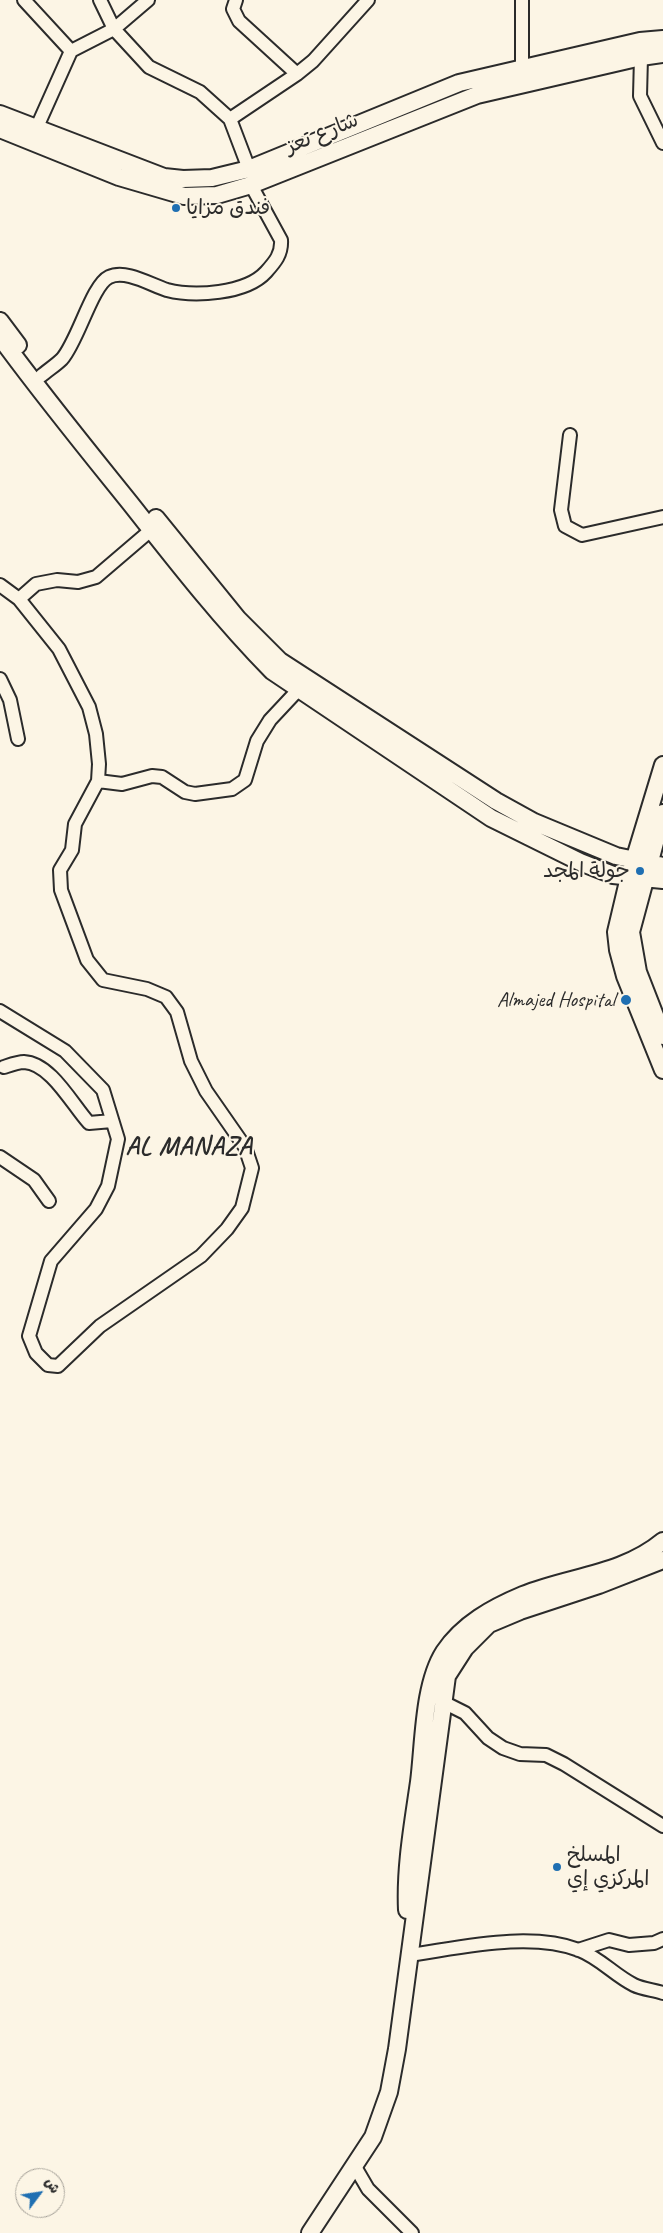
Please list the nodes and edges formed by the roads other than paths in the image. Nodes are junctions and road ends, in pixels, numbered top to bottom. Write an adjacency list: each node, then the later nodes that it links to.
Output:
1 (24, 0): 9 (street)
2 (100, 0): 7 (street)
3 (148, 0): 7 (street)
4 (236, 0): 13 (street)
5 (368, 0): 13 (street)
6 (522, 0): 12 (street)
7 (114, 29): 9 (street); 16 (street)
8 (663, 39): 12 (main road, شارع تعز)
9 (71, 51): 17 (street)
10 (663, 54): 11 (main road, شارع تعز)
11 (641, 57): 14 (main road, شارع تعز); 19 (street)
12 (522, 68): 14 (street); 20 (main road, شارع تعز)
13 (298, 74): 16 (street)
14 (522, 84): 20 (main road, شارع تعز)
15 (0, 114): 17 (main road, شارع تعز)
16 (230, 119): 20 (street)
17 (37, 127): 20 (main road, شارع تعز)
18 (0, 129): 20 (main road, شارع تعز)
19 (663, 143)
20 (250, 177): 23 (street)
21 (0, 320): 23 (main road)
22 (0, 337): 26 (main road)
23 (41, 376): 32 (main road)
24 (570, 435): 25 (street)
25 (663, 517)
26 (151, 530): 28 (street); 30 (main road)
27 (0, 585): 28 (street)
28 (19, 599): 34 (street)
29 (0, 679): 31 (street)
30 (299, 689): 32 (main road); 34 (street)
31 (18, 740)
32 (399, 747): 36 (main road)
33 (663, 765): 36 (main road)
34 (98, 781): 42 (street)
35 (663, 813): 36 (main road)
36 (644, 869): 37 (main road); 39 (main road); 41 (main road)
37 (663, 880)
38 (0, 1011): 42 (street)
39 (663, 1036)
40 (4, 1067): 42 (street)
41 (663, 1070)
42 (112, 1121)
43 (0, 1157): 44 (street)
44 (49, 1201)
45 (663, 1541): 48 (main road)
46 (663, 1560): 47 (main road)
47 (443, 1702): 48 (main road); 49 (street)
48 (426, 1783): 52 (main road)
49 (663, 1826)
50 (663, 1939): 51 (street)
51 (578, 1950): 52 (street); 53 (street)
52 (409, 1955): 54 (main road)
53 (663, 1993)
54 (354, 2165): 55 (main road); 56 (street)
55 (310, 2233)
56 (412, 2233)

